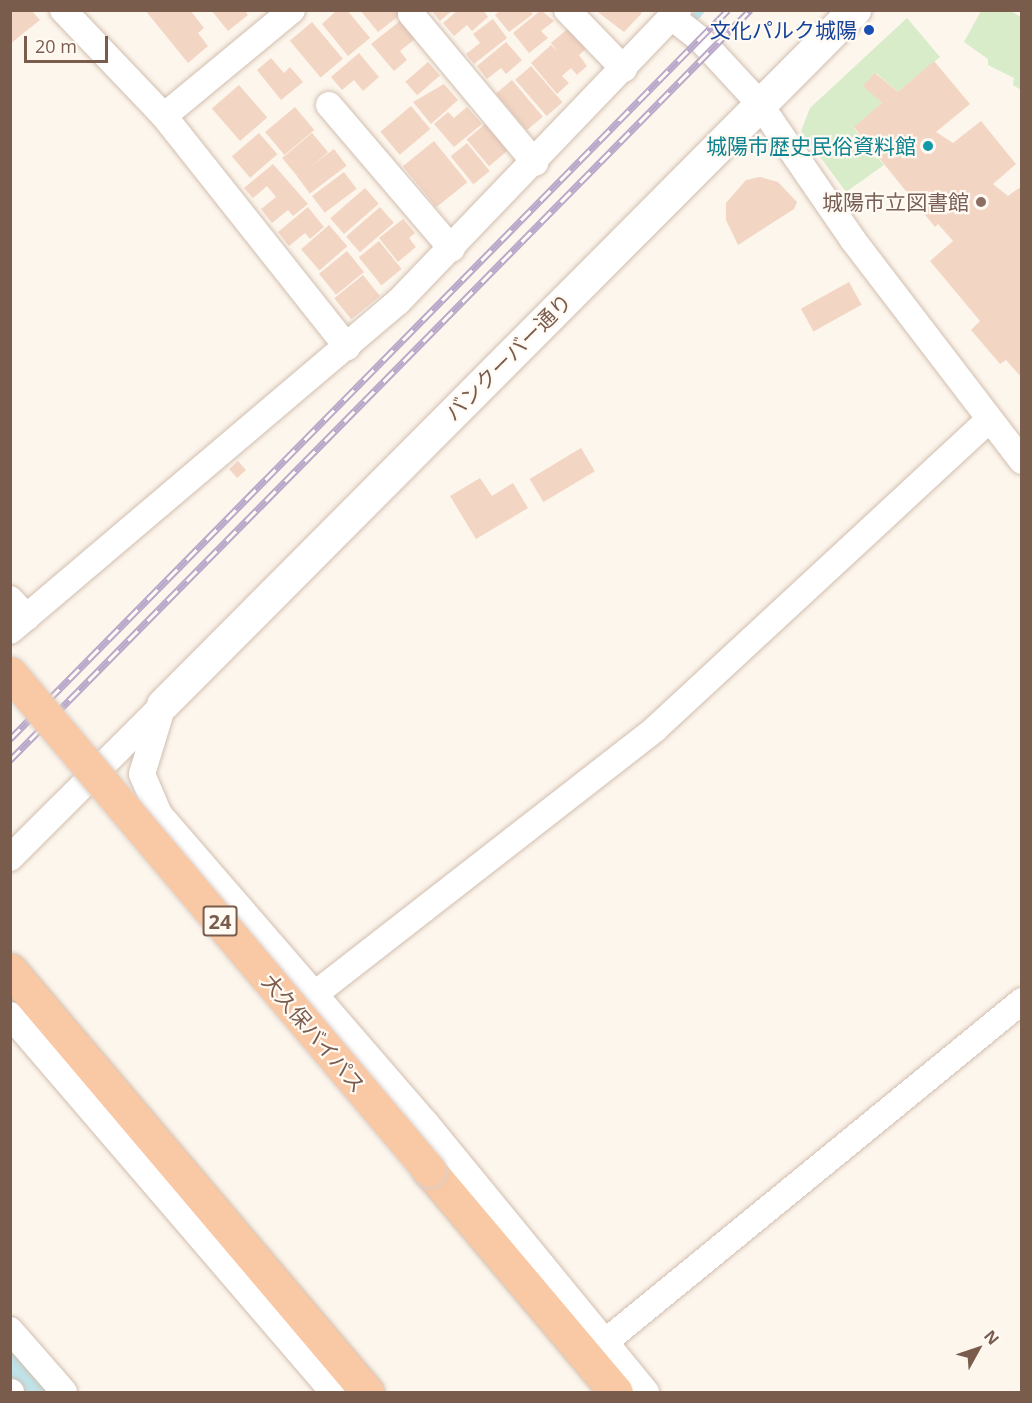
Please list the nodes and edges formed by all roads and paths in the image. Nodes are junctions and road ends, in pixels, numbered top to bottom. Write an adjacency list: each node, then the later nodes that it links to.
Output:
1 (63, 10): 10 (street)
2 (292, 10): 10 (street)
3 (567, 10): 7 (street)
4 (855, 10): 8 (street, バンクーバー通り)
5 (411, 14): 11 (street)
6 (675, 14): 7 (street); 8 (street)
7 (624, 69): 11 (street)
8 (759, 103): 14 (street); 18 (street, バンクーバー通り)
9 (329, 105): 12 (street)
10 (164, 116): 13 (street)
11 (535, 163): 12 (street)
12 (452, 249): 13 (street)
13 (347, 347): 16 (street)
14 (989, 420): 15 (street); 21 (street)
15 (1022, 461)
16 (16, 616)
17 (10, 673): 28 (highway, 大久保バイパス / 24, bridge)
18 (163, 705): 19 (street); 21 (street)
19 (10, 858)
20 (10, 970): 26 (highway)
21 (315, 994): 25 (street)
22 (1022, 1001): 25 (street)
23 (10, 1015): 26 (street)
24 (10, 1330): 27 (street)
25 (605, 1342): 29 (street)
26 (353, 1389)
27 (64, 1392)
28 (616, 1392)
29 (646, 1392)

